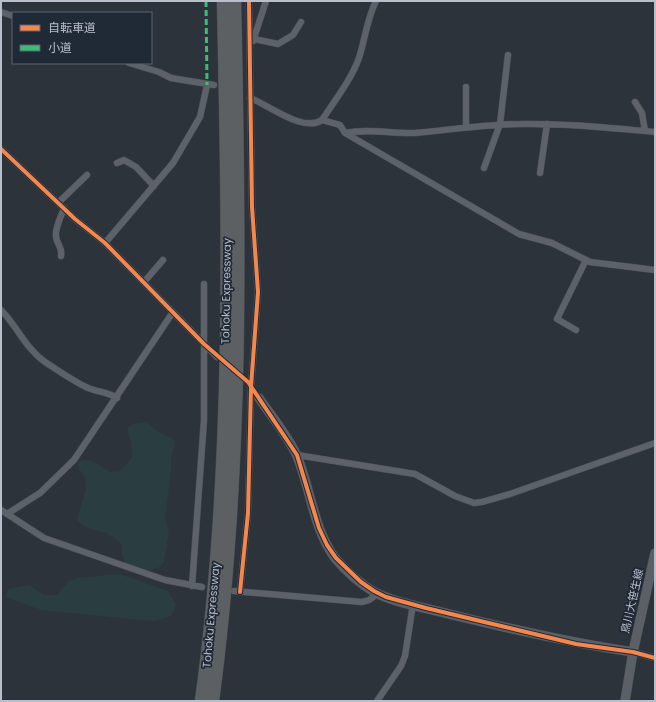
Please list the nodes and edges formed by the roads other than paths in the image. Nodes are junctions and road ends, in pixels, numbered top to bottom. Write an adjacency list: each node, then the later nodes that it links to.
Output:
1 (223, 1): 58 (highway, Tohoku Expressway)
2 (235, 1): 59 (highway, Tohoku Expressway)
3 (249, 1): 9 (street)
4 (266, 1): 9 (street)
5 (376, 1): 17 (street)
6 (1, 12): 7 (street)
7 (12, 16)
8 (301, 22): 9 (street)
9 (252, 41): 15 (street)
10 (508, 55): 18 (street)
11 (132, 64): 12 (street)
12 (207, 85): 13 (street); 29 (street)
13 (214, 85)
14 (466, 87): 20 (street)
15 (250, 98): 17 (street); 44 (street)
16 (636, 102): 21 (street)
17 (322, 120): 23 (street)
18 (500, 124): 19 (street); 20 (street); 26 (street)
19 (547, 124): 21 (street); 27 (street)
20 (466, 127): 23 (street)
21 (645, 131): 22 (street)
22 (655, 132)
23 (345, 133): 35 (street)
24 (1, 150): 30 (street)
25 (116, 163): 29 (street)
26 (484, 168)
27 (540, 173)
28 (87, 175): 30 (street)
29 (154, 186): 32 (street)
30 (58, 203): 31 (street)
31 (64, 208): 32 (street); 33 (street)
32 (105, 243): 37 (street)
33 (61, 256)
34 (163, 260): 37 (street)
35 (586, 260): 36 (street); 41 (street)
36 (655, 270)
37 (144, 282): 40 (street)
38 (204, 284): 42 (street)
39 (1, 310): 45 (street)
40 (173, 312): 42 (street); 45 (street)
41 (576, 330)
42 (204, 344): 43 (street); 52 (street)
43 (217, 356)
44 (250, 384): 46 (street); 54 (street)
45 (116, 398): 50 (street)
46 (259, 398): 48 (street)
47 (655, 443): 48 (street)
48 (297, 455): 54 (street)
49 (1, 510): 50 (street)
50 (7, 514): 52 (street)
51 (655, 553): 56 (street, 鳥川大笹生線)
52 (192, 586): 53 (street)
53 (202, 587)
54 (379, 594): 55 (street)
55 (413, 604): 56 (street); 60 (street)
56 (633, 652): 57 (street); 61 (street, 鳥川大笹生線)
57 (655, 658)
58 (202, 701)
59 (213, 701)
60 (377, 701)
61 (625, 701)

